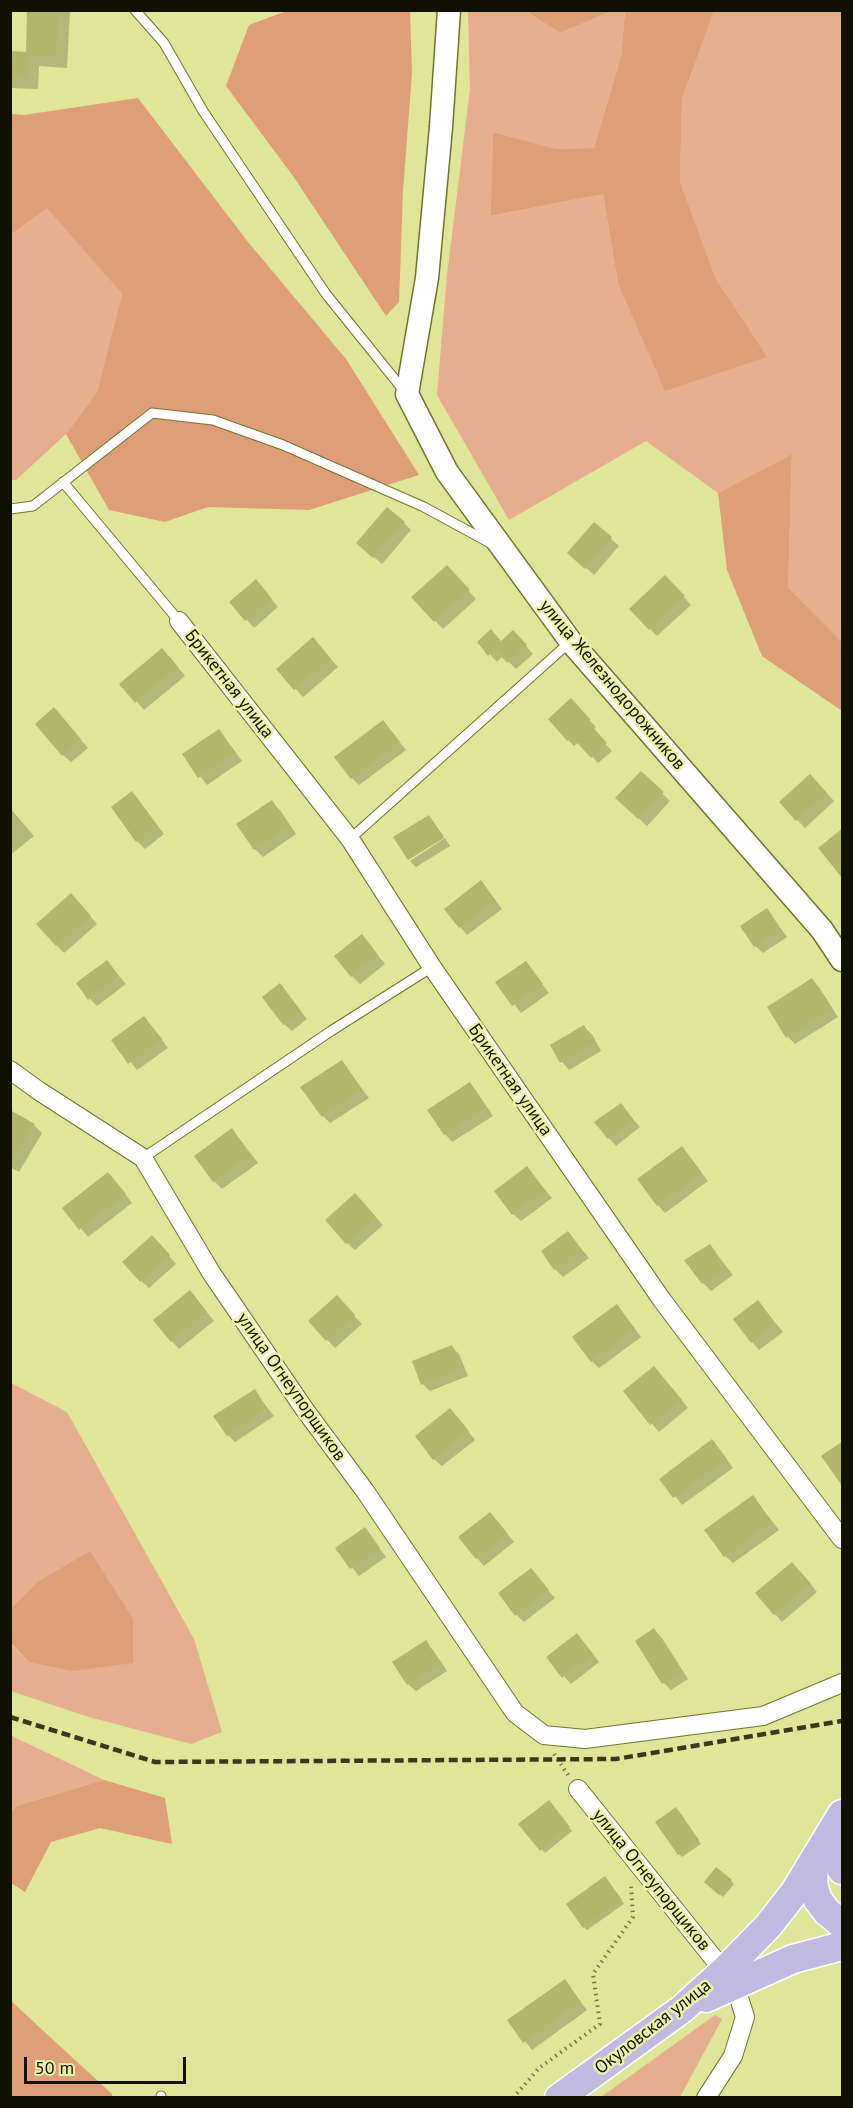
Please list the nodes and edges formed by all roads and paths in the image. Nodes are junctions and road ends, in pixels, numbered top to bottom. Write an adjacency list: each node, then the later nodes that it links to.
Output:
1 (135, 10): 3 (lane)
2 (449, 10): 3 (street)
3 (407, 394): 6 (street, улица Железнодорожников)
4 (63, 482): 5 (lane); 6 (lane); 7 (lane)
5 (10, 509)
6 (504, 551): 8 (street, улица Железнодорожников)
7 (179, 621): 9 (street, Брикетная улица)
8 (571, 642): 9 (lane); 10 (street, улица Железнодорожников)
9 (350, 838): 11 (street, Брикетная улица)
10 (843, 960)
11 (432, 967): 13 (lane); 14 (street, Брикетная улица)
12 (10, 1070): 13 (street, улица Огнеупорщиков)
13 (143, 1158): 16 (street, улица Огнеупорщиков)
14 (843, 1539)
15 (843, 1683): 16 (street)
16 (544, 1735): 17 (path)
17 (578, 1789): 19 (street, улица Огнеупорщиков)
18 (842, 1814): 20 (main road); 21 (main road)
19 (622, 1844): 26 (street, улица Огнеупорщиков); 27 (path)
20 (818, 1854): 22 (main road); 24 (main road)
21 (843, 1870)
22 (830, 1900): 23 (main road); 24 (main road)
23 (843, 1924)
24 (768, 1926): 26 (main road, Окуловская улица)
25 (843, 1946): 26 (main road)
26 (730, 1978): 28 (main road, Окуловская улица); 29 (street)
27 (513, 2097)
28 (560, 2097)
29 (706, 2097)

